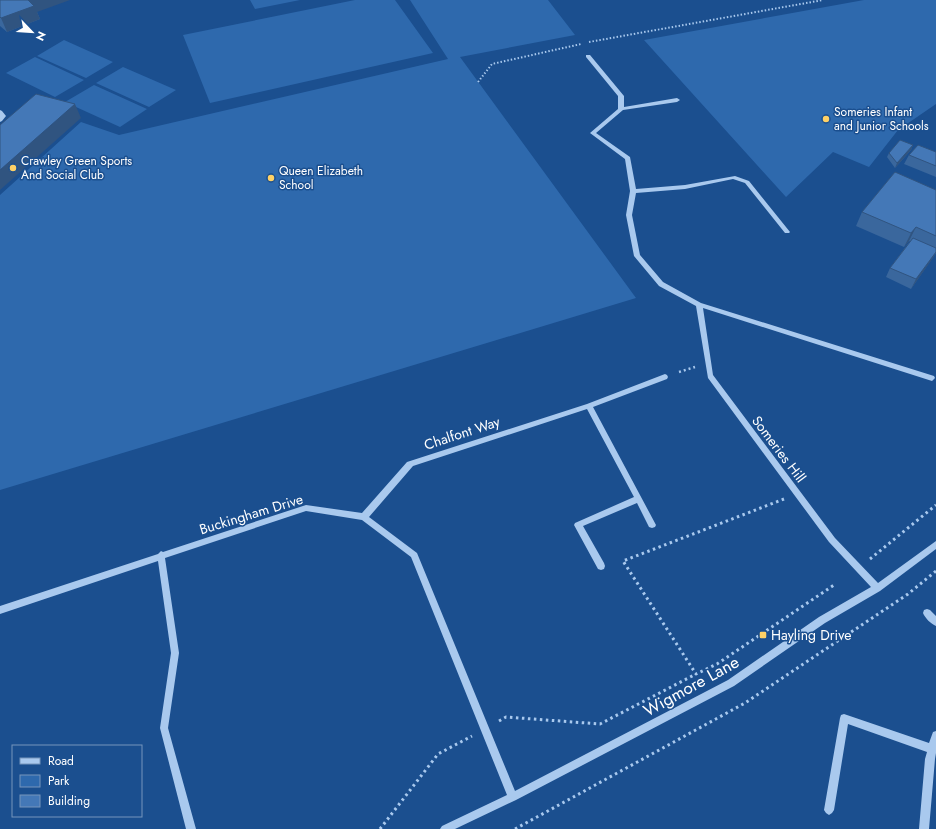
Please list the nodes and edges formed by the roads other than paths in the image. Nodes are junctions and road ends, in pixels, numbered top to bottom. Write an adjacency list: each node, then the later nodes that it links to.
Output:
1 (588, 56): 3 (street)
2 (677, 100): 3 (street)
3 (621, 109): 6 (street)
4 (0, 112): 5 (street)
5 (0, 120)
6 (633, 191): 7 (street); 8 (street)
7 (787, 232)
8 (699, 306): 10 (street); 18 (street, Someries Hill)
9 (665, 377): 11 (street, Chalfont Way)
10 (932, 378)
11 (589, 406): 12 (street); 13 (street, Chalfont Way)
12 (638, 499): 14 (street); 17 (street)
13 (364, 517): 16 (street, Buckingham Drive); 24 (street, Buckingham Drive)
14 (652, 525)
15 (936, 544): 18 (street, Wigmore Lane)
16 (161, 555): 19 (street, Buckingham Drive); 26 (street)
17 (600, 566)
18 (877, 588): 24 (street, Wigmore Lane)
19 (0, 610)
20 (928, 613): 21 (street)
21 (936, 622)
22 (936, 734): 23 (street)
23 (933, 749): 25 (street); 28 (street)
24 (513, 797): 27 (street, Wigmore Lane)
25 (829, 810)
26 (191, 829)
27 (444, 829)
28 (924, 829)

